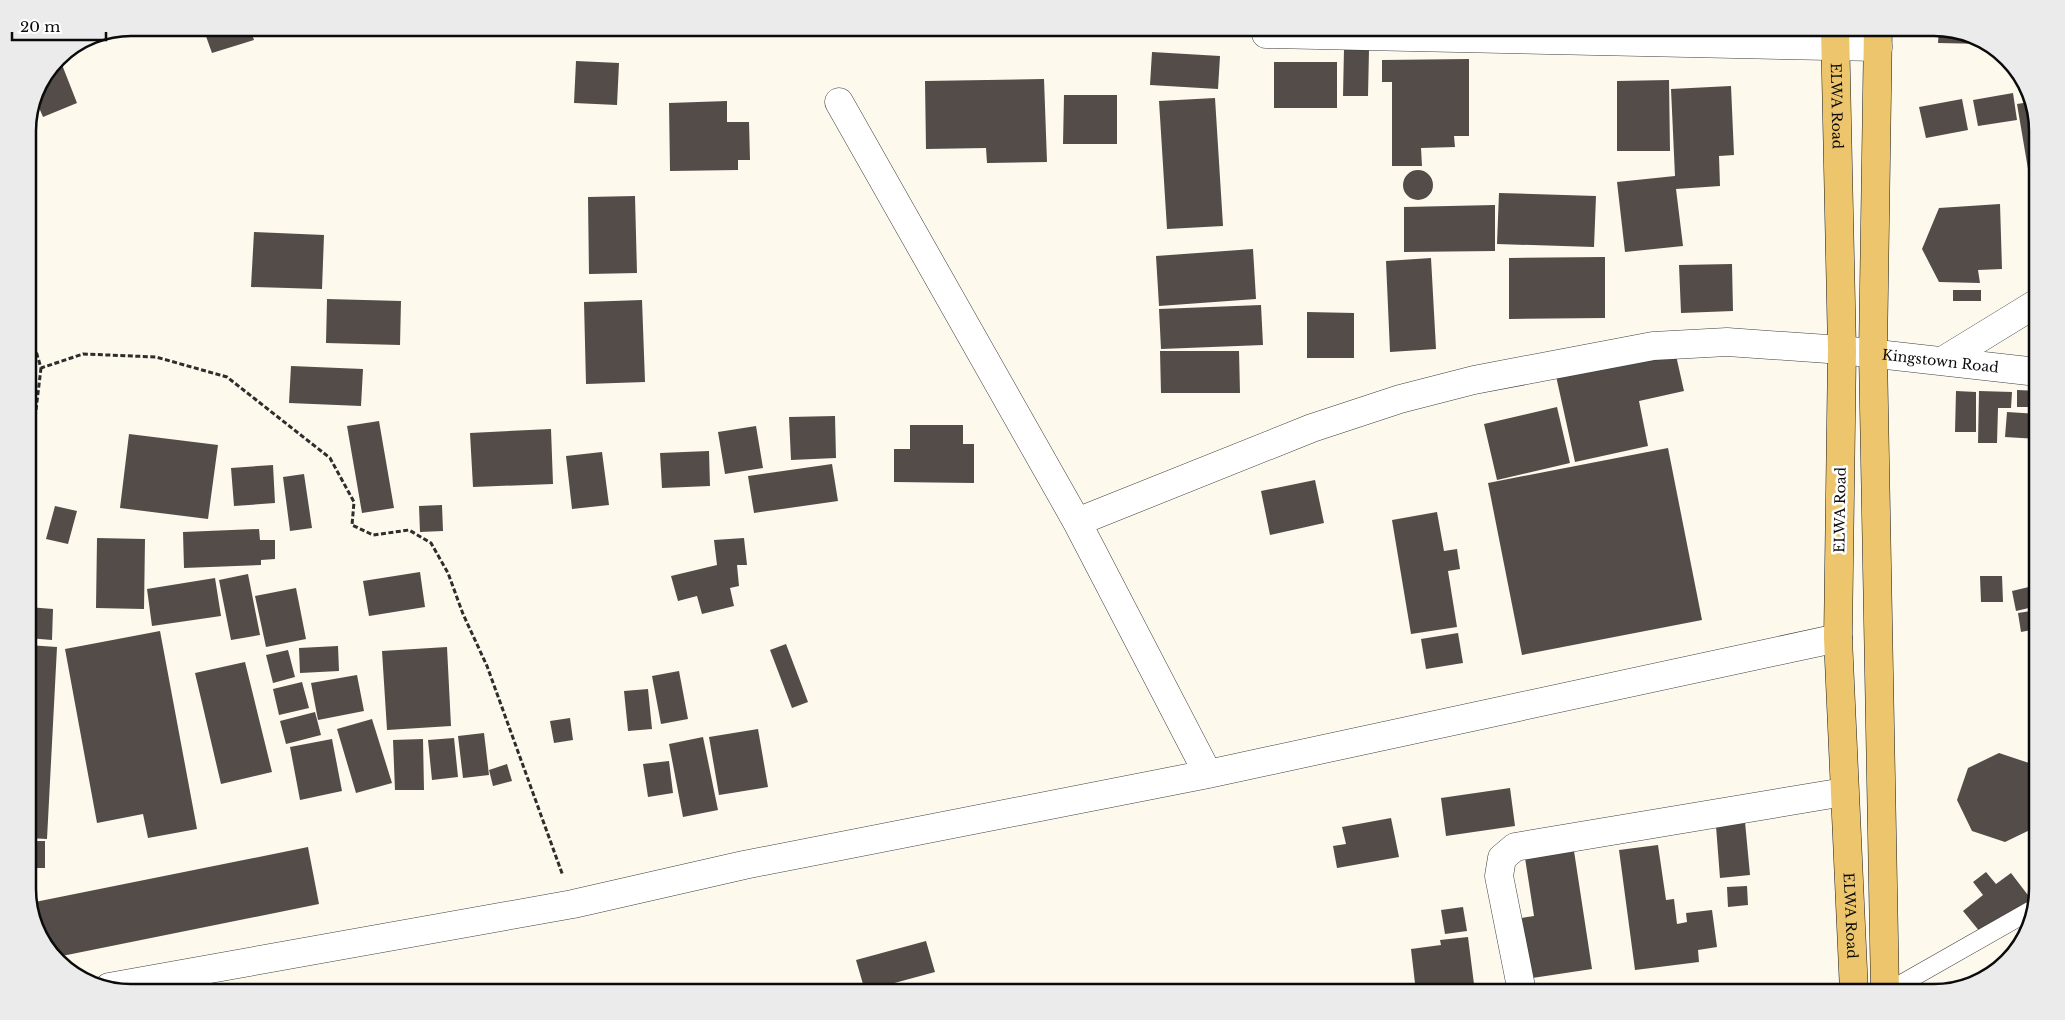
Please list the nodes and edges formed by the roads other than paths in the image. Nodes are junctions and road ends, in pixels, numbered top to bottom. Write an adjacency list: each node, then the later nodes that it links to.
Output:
1 (1550, 36): 3 (street)
2 (1878, 37): 3 (street); 7 (main road)
3 (1835, 38): 6 (main road, ELWA Road)
4 (839, 102): 10 (street)
5 (2029, 308): 8 (street)
6 (1842, 350): 7 (street, Kingstown Road); 10 (street, Kingstown Road); 11 (main road, ELWA Road)
7 (1873, 353): 8 (street, Kingstown Road); 18 (main road)
8 (1944, 360): 9 (street, Kingstown Road)
9 (2029, 371)
10 (1077, 522): 12 (street)
11 (1838, 638): 12 (street); 13 (main road, ELWA Road)
12 (1208, 774): 15 (street)
13 (1844, 792): 16 (street); 17 (main road, ELWA Road)
14 (2025, 913): 19 (lane)
15 (127, 984)
16 (1520, 984)
17 (1854, 984)
18 (1886, 984)
19 (1900, 984)

